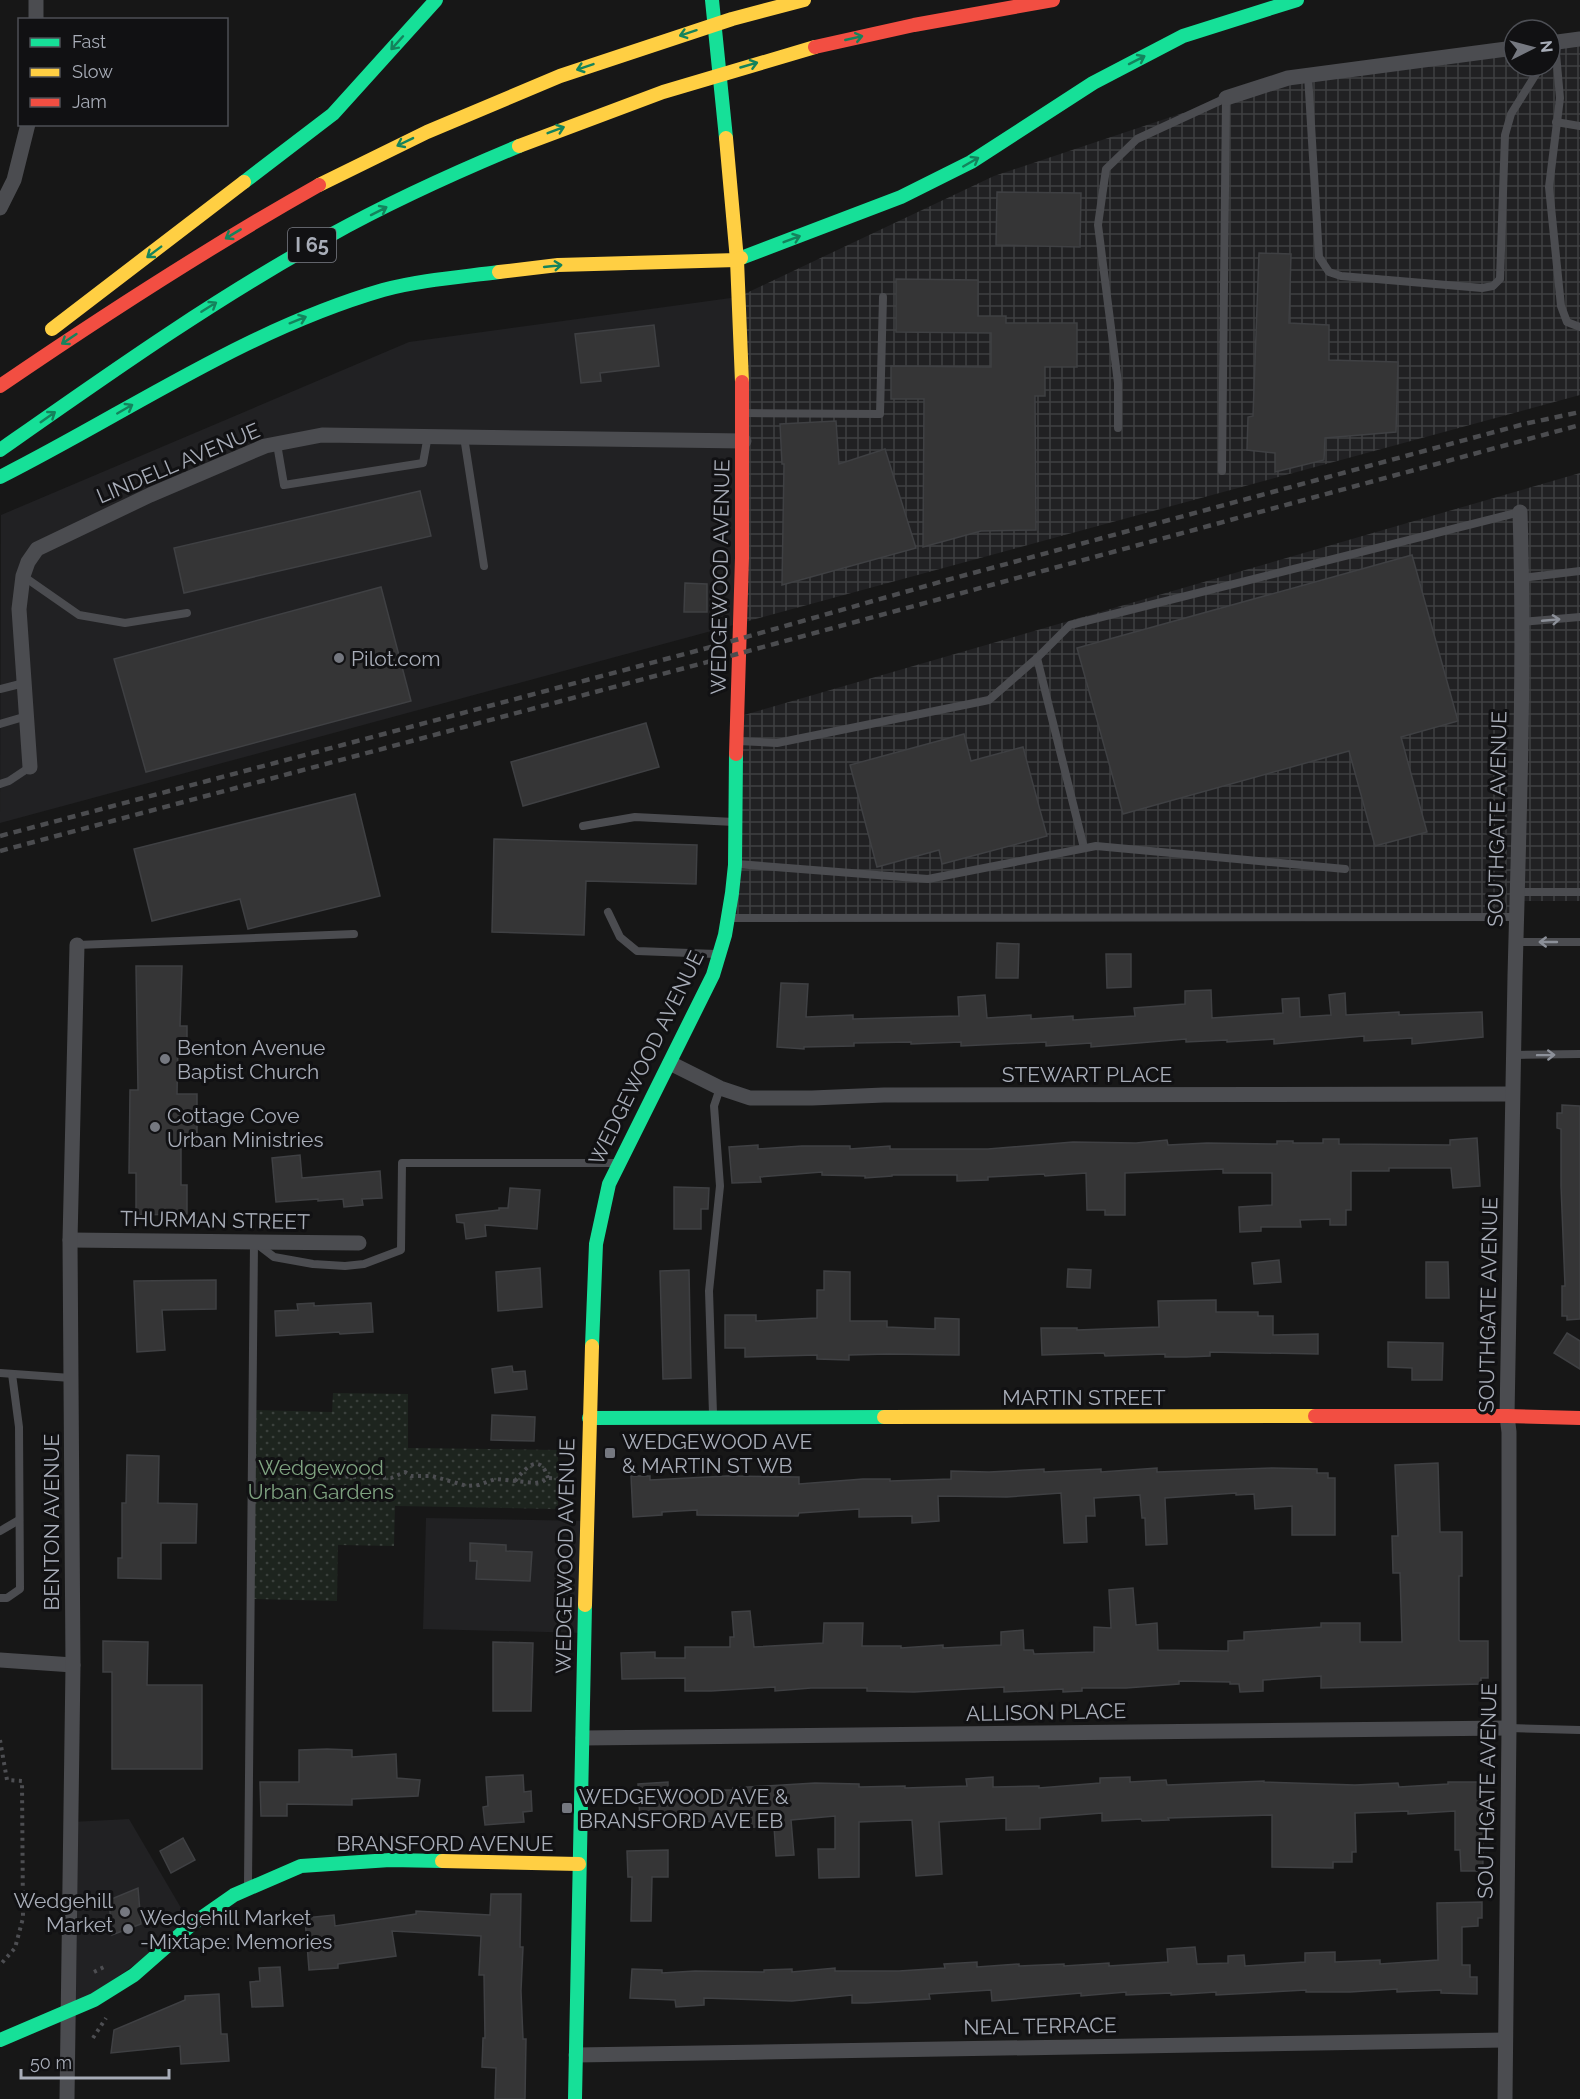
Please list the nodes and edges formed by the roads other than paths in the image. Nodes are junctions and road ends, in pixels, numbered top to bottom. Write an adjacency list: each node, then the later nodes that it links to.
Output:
1 (36, 0): 7 (street)
2 (436, 0): 22 (main road, one-way to 22)
3 (712, 0): 19 (main road, WEDGEWOOD AVENUE)
4 (804, 0): 23 (main road, I 65, one-way to 23)
5 (1053, 0): 30 (main road, I 65 / I 65, one-way to 5)
6 (1297, 0): 19 (main road, one-way to 6)
7 (36, 18)
8 (1580, 39): 9 (street)
9 (1562, 43)
10 (1502, 50): 11 (street)
11 (1308, 75): 12 (lane); 14 (street)
12 (1534, 78)
13 (1557, 78): 15 (lane)
14 (1226, 98): 25 (lane); 31 (lane)
15 (1556, 122): 17 (lane); 21 (lane)
16 (28, 126): 18 (street)
17 (1580, 126)
18 (0, 208)
19 (737, 260): 24 (main road, WEDGEWOOD AVENUE); 32 (main road, one-way to 19)
20 (882, 297): 24 (lane)
21 (1580, 327)
22 (38, 340)
23 (0, 386)
24 (743, 413): 28 (main road, WEDGEWOOD AVENUE)
25 (1118, 428)
26 (428, 435): 27 (street, LINDELL AVENUE); 29 (street, LINDELL AVENUE); 29 (lane)
27 (464, 436): 28 (street, LINDELL AVENUE); 34 (lane)
28 (744, 441): 46 (main road, WEDGEWOOD AVENUE)
29 (277, 444): 36 (street, LINDELL AVENUE)
30 (0, 450)
31 (1222, 471)
32 (0, 477)
33 (1520, 512): 37 (street, SOUTHGATE AVENUE); 41 (lane)
34 (484, 566)
35 (1580, 571): 37 (lane)
36 (23, 576): 38 (lane); 42 (street, LINDELL AVENUE)
37 (1522, 578): 40 (street, SOUTHGATE AVENUE)
38 (187, 613)
39 (1580, 617): 40 (lane, one-way to 39)
40 (1522, 622): 54 (street, SOUTHGATE AVENUE)
41 (1037, 658): 46 (lane); 51 (lane)
42 (24, 682): 43 (lane); 44 (street, LINDELL AVENUE)
43 (0, 689)
44 (27, 716): 45 (lane); 47 (street, LINDELL AVENUE)
45 (0, 724)
46 (736, 741): 49 (main road, WEDGEWOOD AVENUE)
47 (30, 767): 48 (lane)
48 (0, 782)
49 (735, 822): 50 (lane); 52 (main road, WEDGEWOOD AVENUE)
50 (583, 825)
51 (1084, 848): 52 (lane); 53 (lane)
52 (735, 864): 58 (main road, WEDGEWOOD AVENUE)
53 (1345, 869)
54 (1518, 892): 55 (lane); 57 (street, SOUTHGATE AVENUE)
55 (1580, 892)
56 (608, 912): 63 (lane)
57 (1517, 917): 58 (lane); 60 (street, SOUTHGATE AVENUE)
58 (729, 918): 63 (main road, WEDGEWOOD AVENUE)
59 (354, 934): 62 (lane)
60 (1516, 942): 61 (lane, one-way to 60); 65 (street, SOUTHGATE AVENUE)
61 (1580, 942)
62 (76, 945): 70 (street, BENTON AVENUE)
63 (720, 954): 66 (main road, WEDGEWOOD AVENUE)
64 (1580, 1054): 65 (lane, one-way to 64)
65 (1513, 1055): 68 (street, SOUTHGATE AVENUE)
66 (670, 1063): 67 (street, STEWART PLACE); 69 (main road, WEDGEWOOD AVENUE)
67 (720, 1088): 68 (street, STEWART PLACE); 79 (lane)
68 (1512, 1094): 76 (street, SOUTHGATE AVENUE)
69 (619, 1163): 71 (lane); 78 (main road, WEDGEWOOD AVENUE)
70 (70, 1240): 71 (street, THURMAN STREET); 75 (street, BENTON AVENUE)
71 (254, 1242): 72 (street, THURMAN STREET); 89 (lane)
72 (358, 1243)
73 (0, 1374): 74 (lane)
74 (12, 1374): 75 (lane); 80 (lane)
75 (71, 1378): 84 (street, BENTON AVENUE)
76 (1507, 1416): 77 (main road, MARTIN STREET); 79 (main road, MARTIN STREET); 85 (street, SOUTHGATE AVENUE)
77 (1580, 1418)
78 (589, 1419): 79 (main road, MARTIN STREET); 87 (main road, WEDGEWOOD AVENUE)
79 (713, 1419)
80 (19, 1520): 81 (lane); 82 (lane)
81 (0, 1531)
82 (0, 1598)
83 (0, 1660): 84 (street)
84 (73, 1665): 90 (street, BENTON AVENUE)
85 (1509, 1728): 86 (lane); 87 (street, ALLISON PLACE); 92 (street, SOUTHGATE AVENUE)
86 (1580, 1730)
87 (583, 1738): 88 (main road, WEDGEWOOD AVENUE)
88 (579, 1864): 89 (main road, BRANSFORD AVENUE); 93 (main road, WEDGEWOOD AVENUE)
89 (248, 1889): 90 (main road, BRANSFORD AVENUE)
90 (69, 2011): 91 (main road, BRANSFORD AVENUE); 94 (street, BENTON AVENUE)
91 (0, 2040)
92 (1505, 2040): 93 (street, NEAL TERRACE); 96 (street, SOUTHGATE AVENUE)
93 (576, 2055): 95 (main road, WEDGEWOOD AVENUE)
94 (67, 2099)
95 (575, 2099)
96 (1504, 2099)

